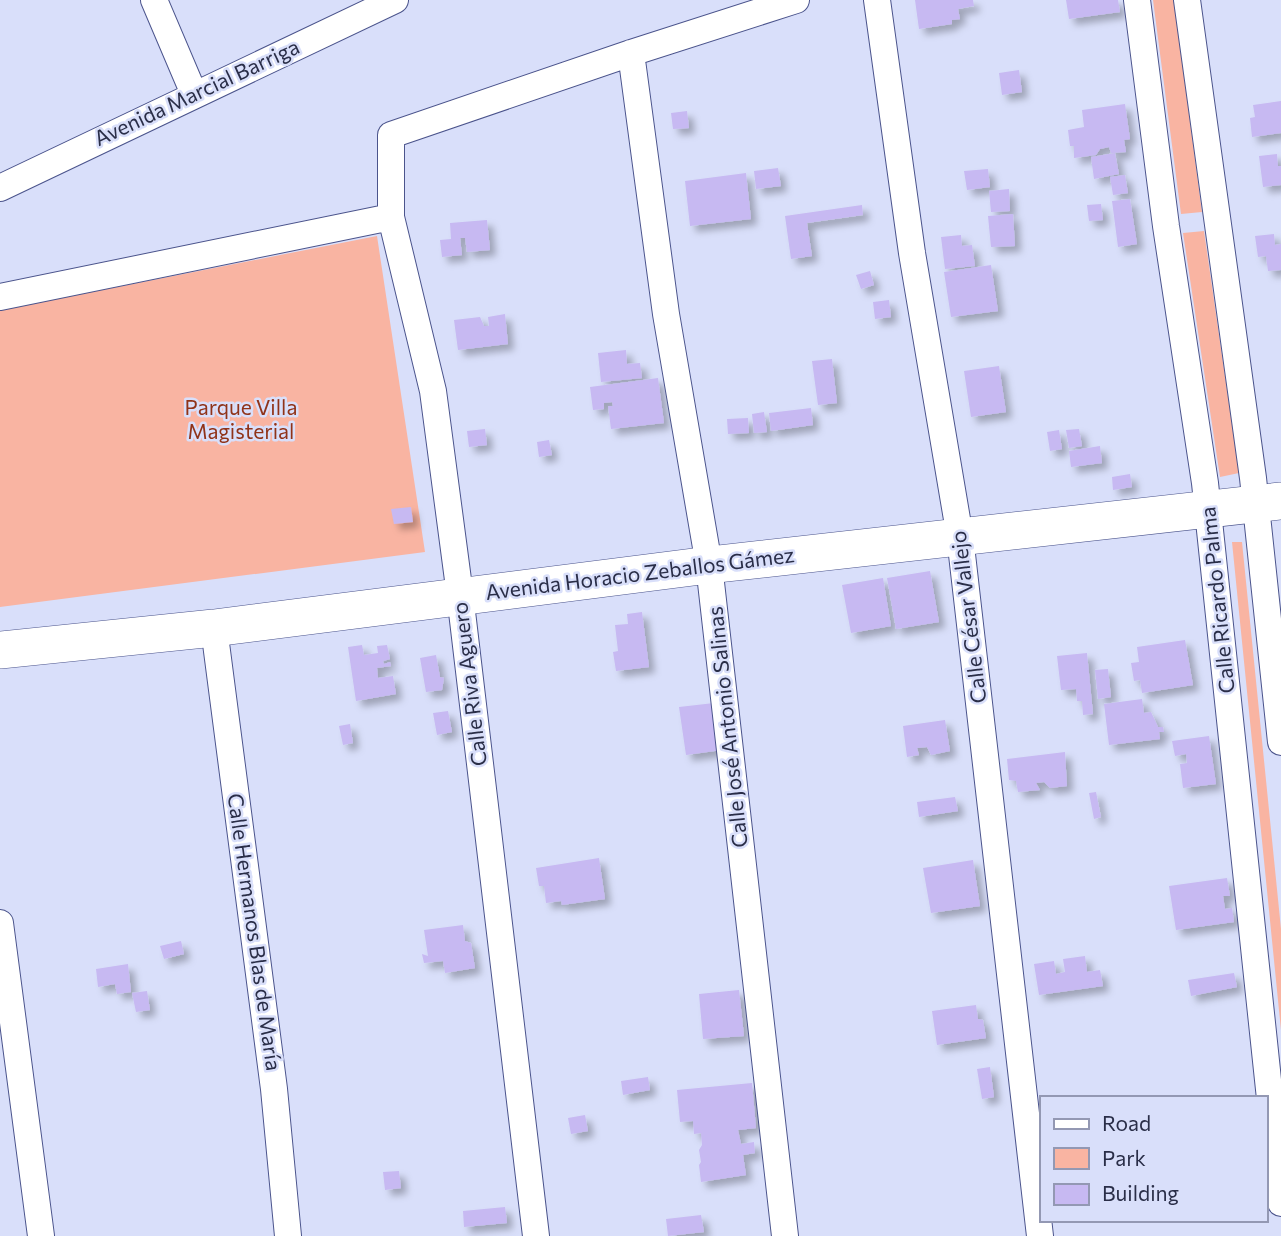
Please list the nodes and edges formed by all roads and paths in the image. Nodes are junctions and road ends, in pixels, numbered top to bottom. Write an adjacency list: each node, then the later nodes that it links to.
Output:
1 (154, 0): 8 (street)
2 (395, 0): 8 (street, Avenida Marcial Barriga)
3 (796, 0): 7 (street)
4 (877, 0): 14 (street, Calle César Vallejo)
5 (1137, 0): 13 (street, Calle Ricardo Palma)
6 (1187, 0): 12 (street)
7 (632, 53): 10 (street, Calle Riva Aguero); 15 (street, Calle José Antonio Salinas)
8 (194, 94): 9 (street, Avenida Marcial Barriga)
9 (0, 188)
10 (391, 217): 11 (street); 16 (street, Calle Riva Aguero)
11 (0, 298)
12 (1268, 502): 13 (main road, Avenida Horacio Zeballos Gámez); 19 (street)
13 (1208, 510): 14 (main road, Avenida Horacio Zeballos Gámez); 21 (street, Calle Ricardo Palma)
14 (960, 537): 15 (main road, Avenida Horacio Zeballos Gámez); 26 (street, Calle César Vallejo)
15 (709, 565): 16 (main road, Avenida Horacio Zeballos Gámez); 25 (street, Calle José Antonio Salinas)
16 (460, 595): 17 (main road, Avenida Horacio Zeballos Gámez); 24 (street, Calle Riva Aguero)
17 (214, 628): 18 (main road, Avenida Horacio Zeballos Gámez); 23 (street, Calle Hermanos Blas de María)
18 (0, 650)
19 (1281, 742)
20 (0, 923): 22 (street)
21 (1281, 1203)
22 (41, 1236)
23 (288, 1236)
24 (536, 1236)
25 (785, 1236)
26 (1040, 1236)

